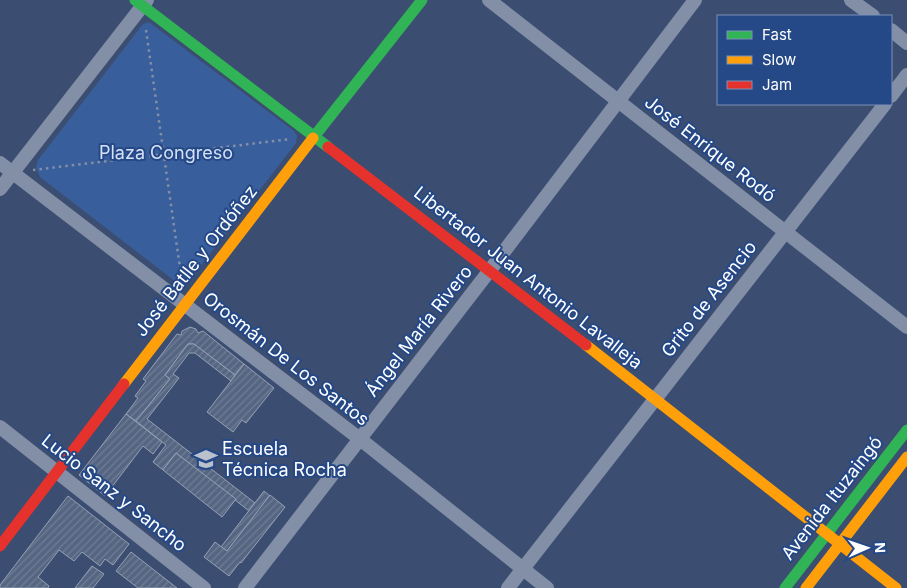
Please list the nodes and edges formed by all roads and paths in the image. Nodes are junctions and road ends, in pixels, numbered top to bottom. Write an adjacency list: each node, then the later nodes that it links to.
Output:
1 (422, 0): 13 (street, José Batlle y Ordóñez)
2 (490, 0): 11 (street, José Enrique Rodó)
3 (695, 0): 11 (street, Ángel María Rivero)
4 (852, 0): 6 (street)
5 (142, 2): 13 (street, Libertador Juan Antonio Lavalleja); 14 (path); 16 (street)
6 (871, 15)
7 (892, 31): 8 (street)
8 (907, 43)
9 (907, 75): 10 (street)
10 (892, 95)
11 (618, 101): 18 (street, José Enrique Rodó); 19 (street, Ángel María Rivero)
12 (884, 105): 18 (street, Grito de Asencio)
13 (315, 136): 14 (path); 19 (street, Libertador Juan Antonio Lavalleja); 20 (street, José Batlle y Ordóñez)
14 (164, 154): 16 (path); 20 (path)
15 (0, 163): 16 (street, Orosmán De Los Santos)
16 (13, 173): 17 (street); 20 (street, Orosmán De Los Santos)
17 (0, 189)
18 (784, 232): 21 (street, José Enrique Rodó); 22 (street, Grito de Asencio)
19 (490, 270): 22 (street, Libertador Juan Antonio Lavalleja); 25 (street, Ángel María Rivero)
20 (185, 304): 25 (street, Orosmán De Los Santos); 27 (street, José Batlle y Ordóñez)
21 (907, 328)
22 (656, 399): 28 (street, Libertador Juan Antonio Lavalleja); 31 (street, Grito de Asencio)
23 (0, 427): 27 (street, Lucio Sanz y Sancho)
24 (907, 430): 28 (street, Avenida Ituzaingó)
25 (360, 439): 31 (street, Orosmán De Los Santos); 33 (street, Ángel María Rivero)
26 (907, 457): 29 (street, Avenida Ituzaingó)
27 (57, 472): 30 (street, José Batlle y Ordóñez); 32 (street, Lucio Sanz y Sancho)
28 (826, 535): 29 (street, Libertador Juan Antonio Lavalleja); 36 (street, Avenida Ituzaingó)
29 (840, 545): 37 (street, Avenida Ituzaingó); 38 (street, Libertador Juan Antonio Lavalleja)
30 (0, 546)
31 (522, 569): 34 (street, Grito de Asencio); 35 (street, Orosmán De Los Santos)
32 (204, 588)
33 (245, 588)
34 (508, 588)
35 (547, 588)
36 (785, 588)
37 (806, 588)
38 (896, 588)

